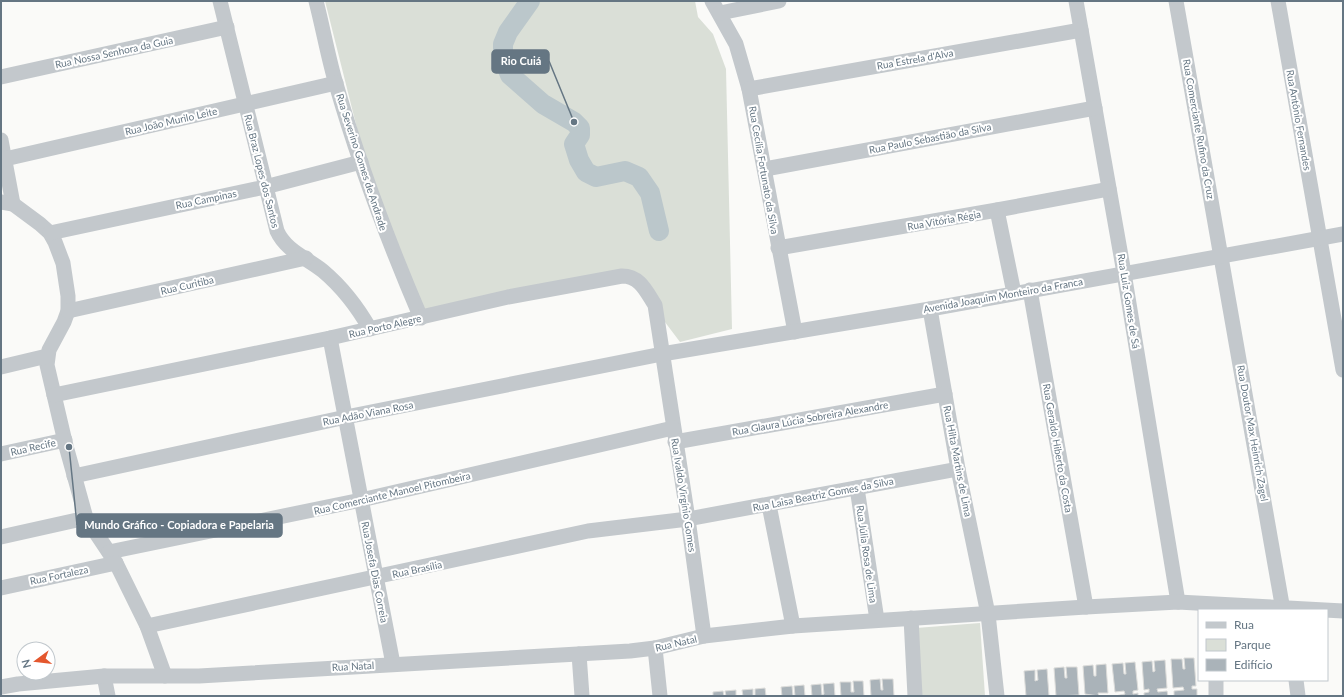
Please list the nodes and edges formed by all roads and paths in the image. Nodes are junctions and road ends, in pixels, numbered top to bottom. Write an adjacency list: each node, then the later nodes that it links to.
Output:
1 (220, 1): 8 (street, Rua Braz Lopes dos Santos)
2 (316, 1): 11 (street, Rua Severino Gomes de Andrade)
3 (779, 1): 7 (street)
4 (1076, 1): 9 (street, Rua Luiz Gomes de Sá)
5 (1176, 1): 27 (street, Rua Comerciante Rufino da Cruz)
6 (1278, 1): 25 (street, Rua Antônio Fernandes)
7 (716, 7): 12 (street, Rua Cecília Fortunato da Silva)
8 (227, 27): 10 (street, Rua Nossa Senhora da Guia); 13 (street, Rua Braz Lopes dos Santos)
9 (1080, 30): 12 (street, Rua Estrela d'Alva); 14 (street, Rua Luiz Gomes de Sá)
10 (1, 77)
11 (336, 83): 13 (street, Rua João Murilo Leite); 17 (street, Rua Severino Gomes de Andrade)
12 (749, 89): 18 (street, Rua Cecília Fortunato da Silva)
13 (245, 104): 16 (street, Rua João Murilo Leite); 19 (street, Rua Braz Lopes dos Santos)
14 (1095, 108): 18 (street, Rua Paulo Sebastião da Silva); 20 (street, Rua Luiz Gomes de Sá)
15 (1, 140): 16 (street)
16 (5, 159): 21 (street)
17 (361, 162): 19 (street, Rua Campinas); 34 (street, Rua Severino Gomes de Andrade)
18 (765, 169): 26 (street, Rua Cecília Fortunato da Silva)
19 (265, 187): 23 (street, Rua Campinas); 28 (street, Rua Braz Lopes dos Santos)
20 (1109, 188): 22 (street, Rua Vitória Régia); 29 (street, Rua Luiz Gomes de Sá)
21 (7, 203): 23 (street)
22 (997, 210): 26 (street, Rua Vitória Régia); 31 (street)
23 (50, 233): 33 (street)
24 (1343, 234): 25 (street, Avenida Joaquim Monteiro da Franca)
25 (1319, 239): 27 (street, Avenida Joaquim Monteiro da Franca); 41 (street, Rua Antônio Fernandes)
26 (778, 248): 36 (street, Rua Cecília Fortunato da Silva)
27 (1222, 256): 29 (street, Avenida Joaquim Monteiro da Franca); 62 (street, Rua Doutor Max Heinrich Zagel)
28 (306, 258): 33 (street, Rua Curitiba); 35 (street, Rua Braz Lopes dos Santos)
29 (1124, 273): 30 (street, Avenida Joaquim Monteiro da Franca); 59 (street, Rua Luiz Gomes de Sá)
30 (1030, 290): 31 (street, Avenida Joaquim Monteiro da Franca); 61 (street, Rua Geraldo Hiberto da Costa)
31 (1014, 293): 32 (street, Avenida Joaquim Monteiro da Franca)
32 (930, 309): 36 (street, Avenida Joaquim Monteiro da Franca); 42 (street, Rua Hilta Martins de Lima)
33 (68, 311): 39 (street)
34 (421, 318): 35 (street, Rua Porto Alegre); 38 (street, Rua Porto Alegre)
35 (370, 329): 37 (street, Rua Porto Alegre)
36 (795, 332): 38 (street, Avenida Joaquim Monteiro da Franca)
37 (330, 338): 43 (street, Rua Porto Alegre); 44 (street, Rua Josefa Dias Correia)
38 (662, 354): 44 (street, Rua Adão Viana Rosa); 45 (street, Rua Ivaldo Virgínio Gomes)
39 (47, 356): 40 (street); 43 (street)
40 (1, 367)
41 (1343, 370)
42 (945, 394): 45 (street, Rua Glaura Lúcia Sobreira Alexandre); 48 (street, Rua Hilta Martins de Lima)
43 (54, 395): 46 (street)
44 (346, 417): 49 (street, Rua Adão Viana Rosa); 51 (street, Rua Josefa Dias Correia)
45 (674, 435): 51 (street, Rua Comerciante Manoel Pitombeira); 54 (street, Rua Ivaldo Virgínio Gomes)
46 (65, 440): 47 (street, Rua Recife); 49 (street)
47 (1, 454)
48 (958, 469): 50 (street, Rua Laisa Beatriz Gomes da Silva); 65 (street, Rua Hilta Martins de Lima)
49 (74, 476): 53 (street)
50 (857, 488): 52 (street, Rua Laisa Beatriz Gomes da Silva); 67 (street, Rua Júlia Rosa de Lima)
51 (361, 500): 56 (street, Rua Comerciante Manoel Pitombeira); 57 (street, Rua Josefa Dias Correia)
52 (769, 505): 54 (street, Rua Laisa Beatriz Gomes da Silva); 69 (street)
53 (86, 518): 55 (street); 56 (street)
54 (688, 519): 57 (street, Rua Brasília); 70 (street, Rua Ivaldo Virgínio Gomes)
55 (1, 537)
56 (113, 557): 58 (street, Rua Fortaleza); 68 (street)
57 (377, 578): 68 (street, Rua Brasília); 73 (street, Rua Josefa Dias Correia)
58 (1, 588)
59 (1178, 602): 60 (street, Rua Natal); 61 (street, Rua Natal)
60 (1213, 606): 62 (street, Rua Natal)
61 (1086, 607): 65 (street, Rua Natal)
62 (1283, 609)
63 (1328, 610): 64 (street, Rua Natal)
64 (1343, 611)
65 (988, 614): 66 (street, Rua Natal); 84 (street, Rua Hilta Martins de Lima)
66 (911, 618): 67 (street, Rua Natal); 83 (street)
67 (877, 620): 69 (street, Rua Natal)
68 (147, 626): 75 (street)
69 (793, 626): 70 (street, Rua Natal)
70 (704, 636): 71 (street, Rua Natal)
71 (655, 648): 72 (street, Rua Natal); 82 (street)
72 (579, 654): 73 (street, Rua Natal); 81 (street)
73 (393, 664): 75 (street, Rua Natal)
74 (104, 676): 75 (street, Rua Natal); 79 (street, Rua Natal); 80 (street)
75 (165, 676)
76 (1216, 681): 85 (street)
77 (1296, 681): 86 (street)
78 (1, 687): 79 (street, Rua Natal)
79 (19, 690)
80 (108, 696)
81 (582, 696)
82 (660, 696)
83 (915, 696)
84 (997, 696)
85 (1216, 696)
86 (1298, 696)

